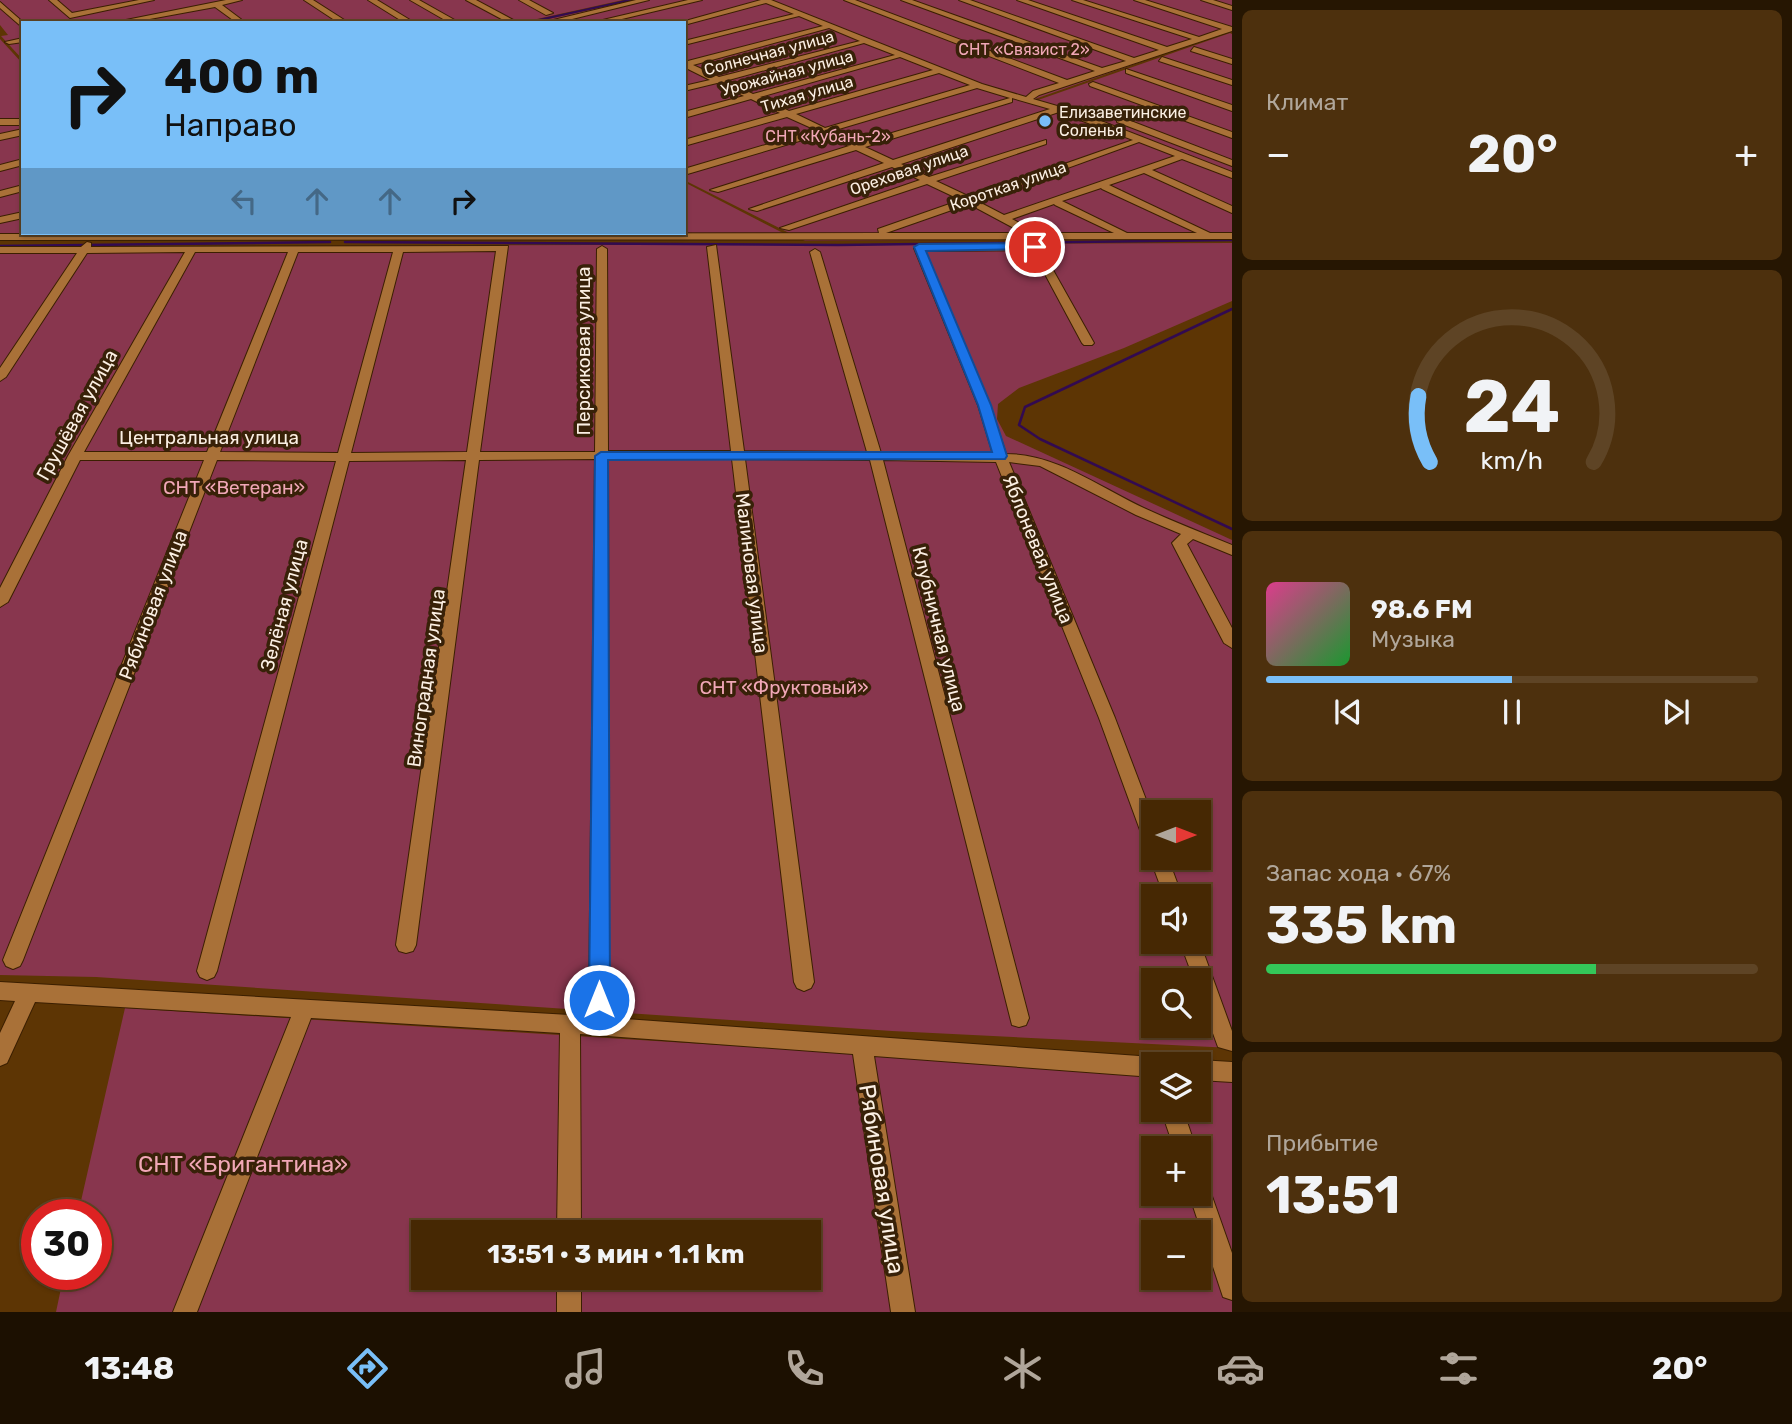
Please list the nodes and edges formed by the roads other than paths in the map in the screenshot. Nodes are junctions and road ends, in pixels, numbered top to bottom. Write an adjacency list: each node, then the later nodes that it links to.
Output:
1 (53, 0): 22 (street)
2 (110, 0): 22 (street)
3 (150, 0): 22 (street)
4 (238, 0): 21 (street)
5 (308, 0): 30 (street)
6 (372, 0): 31 (street)
7 (414, 0): 32 (street)
8 (470, 0): 33 (street)
9 (523, 0): 24 (street)
10 (645, 0): 25 (street)
11 (698, 0): 36 (street)
12 (848, 0): 58 (street)
13 (905, 0): 54 (street)
14 (963, 0): 50 (street)
15 (1021, 0): 47 (street)
16 (1076, 0): 40 (street)
17 (1138, 0): 40 (street)
18 (1205, 0): 23 (street)
19 (766, 1): 27 (street); 37 (street)
20 (0, 4): 38 (street)
21 (216, 4): 28 (street); 29 (street)
22 (118, 6)
23 (1232, 8)
24 (550, 13)
25 (579, 15): 34 (street); 35 (street)
26 (795, 16): 44 (street)
27 (818, 16): 61 (street); 64 (street)
28 (138, 21)
29 (239, 21)
30 (342, 21)
31 (408, 21)
32 (452, 21)
33 (511, 21)
34 (554, 21)
35 (590, 21)
36 (603, 21)
37 (686, 22)
38 (21, 24)
39 (824, 28): 52 (street)
40 (1199, 39): 47 (street)
41 (1226, 39): 46 (street)
42 (21, 40): 43 (street)
43 (9, 43)
44 (686, 43)
45 (860, 43): 57 (street, Солнечная улица)
46 (1194, 49): 49 (street); 51 (street)
47 (1167, 50): 50 (street)
48 (896, 57): 65 (street, Урожайная улица)
49 (1163, 59): 55 (street); 59 (street)
50 (1134, 61): 54 (street)
51 (1232, 62)
52 (686, 64)
53 (686, 66): 57 (street)
54 (1102, 71): 58 (street)
55 (1129, 71): 60 (street); 70 (street)
56 (936, 72): 73 (street, Тихая улица)
57 (719, 80): 63 (street, Солнечная улица); 65 (street)
58 (1068, 83): 66 (street)
59 (1232, 83)
60 (1093, 84): 69 (street); 78 (street)
61 (1007, 86): 64 (street); 66 (street)
62 (973, 87): 76 (street)
63 (686, 88)
64 (993, 91): 66 (street)
65 (752, 97): 72 (street, Урожайная улица); 73 (street)
66 (1029, 98): 69 (street)
67 (1009, 100): 83 (street)
68 (1070, 101): 86 (street)
69 (1043, 106): 71 (street)
70 (1232, 108)
71 (1058, 109): 87 (street); 91 (street)
72 (686, 114)
73 (787, 114): 76 (street); 80 (street, Тихая улица)
74 (0, 122): 75 (street)
75 (21, 122)
76 (825, 131): 83 (street); 89 (street)
77 (21, 132): 79 (street)
78 (1232, 135)
79 (0, 137)
80 (686, 142)
81 (1043, 142): 92 (street, Ореховая улица)
82 (1135, 142): 97 (street, Короткая улица)
83 (858, 148): 87 (street); 95 (street)
84 (1178, 158): 102 (street)
85 (21, 163): 88 (street)
86 (1232, 163)
87 (892, 164): 92 (street); 99 (street)
88 (0, 168)
89 (686, 171)
90 (1148, 172): 100 (street)
91 (1232, 175)
92 (927, 181): 97 (street); 104 (street, Ореховая улица)
93 (1105, 187): 108 (street)
94 (21, 189): 96 (street)
95 (715, 190)
96 (0, 194)
97 (967, 199): 102 (street); 105 (street, Короткая улица)
98 (1058, 203): 107 (street)
99 (754, 209)
100 (1232, 210)
101 (21, 215): 103 (street)
102 (1005, 218): 113 (street)
103 (0, 220)
104 (785, 228)
105 (882, 231)
106 (167, 235): 111 (street); 112 (street)
107 (1128, 236): 108 (street, Яблоневая улица); 113 (street, Яблоневая улица)
108 (1211, 236): 109 (street, Яблоневая улица)
109 (1232, 236)
110 (0, 237): 111 (street)
111 (93, 237): 122 (street)
112 (356, 237): 114 (street); 117 (street)
113 (1035, 241): 115 (street, Яблоневая улица); 125 (street)
114 (500, 242): 115 (street); 118 (street); 127 (street); 129 (street)
115 (948, 242): 136 (street, Яблоневая улица)
116 (712, 247): 130 (street, Малиновая улица)
117 (333, 248): 118 (street); 123 (street)
118 (398, 248): 133 (street, Зелёная улица)
119 (602, 248): 134 (street, Персиковая улица)
120 (192, 249): 122 (street); 123 (street); 131 (street, Грушёвая улица)
121 (0, 250): 122 (street)
122 (84, 250): 126 (street)
123 (294, 250): 132 (street, Рябиновая улица)
124 (815, 252): 135 (street, Клубничная улица)
125 (1088, 344)
126 (0, 377)
127 (487, 383)
128 (483, 417): 129 (street, Виноградная улица)
129 (476, 455): 133 (street, Центральная улица); 134 (street, Центральная улица); 142 (street, Виноградная улица)
130 (737, 455): 134 (street, Центральная улица); 135 (street, Центральная улица); 146 (street, Малиновая улица)
131 (75, 456): 132 (street, Центральная улица); 139 (street, Грушёвая улица)
132 (212, 456): 133 (street, Центральная улица); 144 (street, Рябиновая улица)
133 (343, 456): 145 (street, Зелёная улица)
134 (601, 456): 149 (street, Персиковая улица)
135 (875, 456): 136 (street, Центральная улица); 151 (street, Клубничная улица)
136 (1000, 456): 137 (street, Центральная улица); 141 (street, Яблоневая улица)
137 (1190, 534): 138 (street, Центральная улица); 140 (street)
138 (1232, 550)
139 (0, 602)
140 (1232, 643)
141 (1141, 809)
142 (408, 945)
143 (1195, 954): 153 (street)
144 (13, 961)
145 (207, 971)
146 (804, 982)
147 (0, 991): 148 (street)
148 (29, 993): 150 (street); 155 (street)
149 (599, 1000)
150 (304, 1009): 152 (street); 163 (street)
151 (1019, 1018)
152 (570, 1024): 154 (street); 160 (street)
153 (1229, 1041)
154 (862, 1045): 156 (street); 165 (street, Рябиновая улица)
155 (0, 1056)
156 (1141, 1066)
157 (1211, 1071): 158 (street)
158 (1232, 1072)
159 (1204, 1206): 161 (street)
160 (569, 1220)
161 (1232, 1288)
162 (569, 1290): 164 (street)
163 (185, 1312)
164 (569, 1312)
165 (903, 1312)

